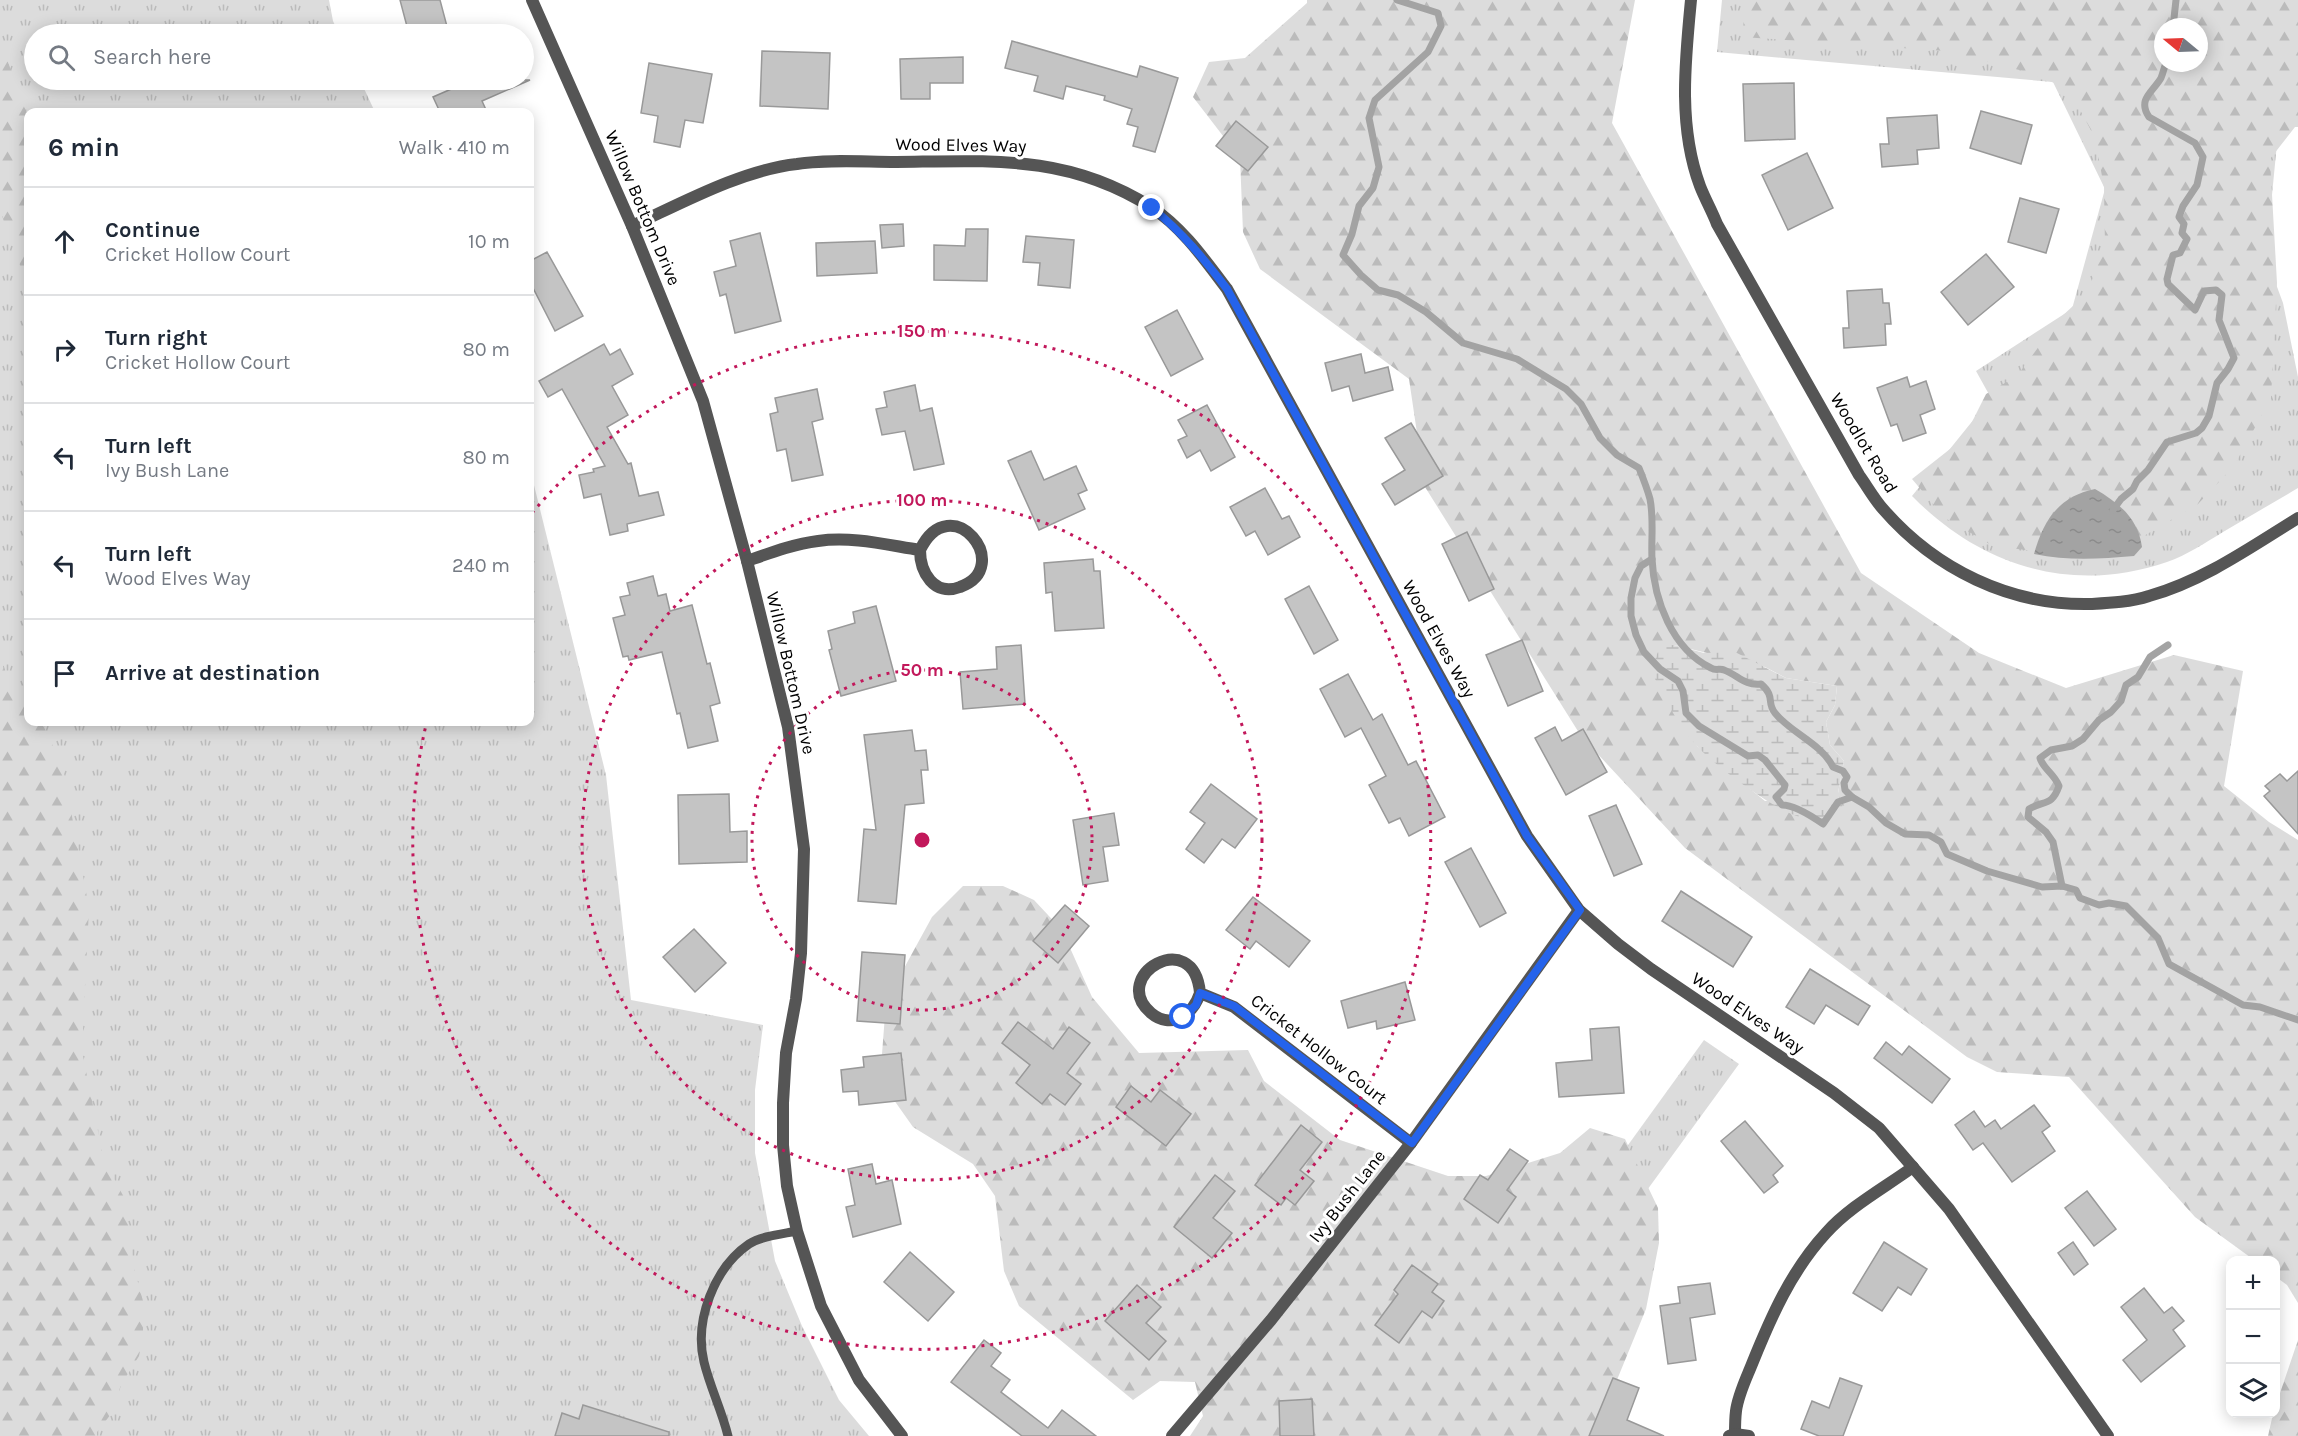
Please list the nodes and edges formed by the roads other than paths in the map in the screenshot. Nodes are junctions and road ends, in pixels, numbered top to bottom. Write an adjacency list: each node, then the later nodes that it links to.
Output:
1 (532, 0): 3 (street, Willow Bottom Drive)
2 (1691, 0): 4 (street, Woodlot Road)
3 (632, 226): 6 (street, Willow Bottom Drive); 7 (street, Wood Elves Way)
4 (2298, 518)
5 (920, 550): 5 (street); 6 (street)
6 (747, 561): 11 (street, Willow Bottom Drive)
7 (1580, 910): 9 (street, Ivy Bush Lane); 10 (street, Wood Elves Way)
8 (1200, 993): 8 (street); 9 (street, Cricket Hollow Court)
9 (1412, 1143): 15 (street, Ivy Bush Lane)
10 (1913, 1167): 12 (street); 17 (street, Wood Elves Way)
11 (797, 1231): 13 (lane); 14 (street, Willow Bottom Drive)
12 (1732, 1435): 16 (street)
13 (728, 1436)
14 (902, 1436)
15 (1172, 1436)
16 (1749, 1436)
17 (2108, 1436)

